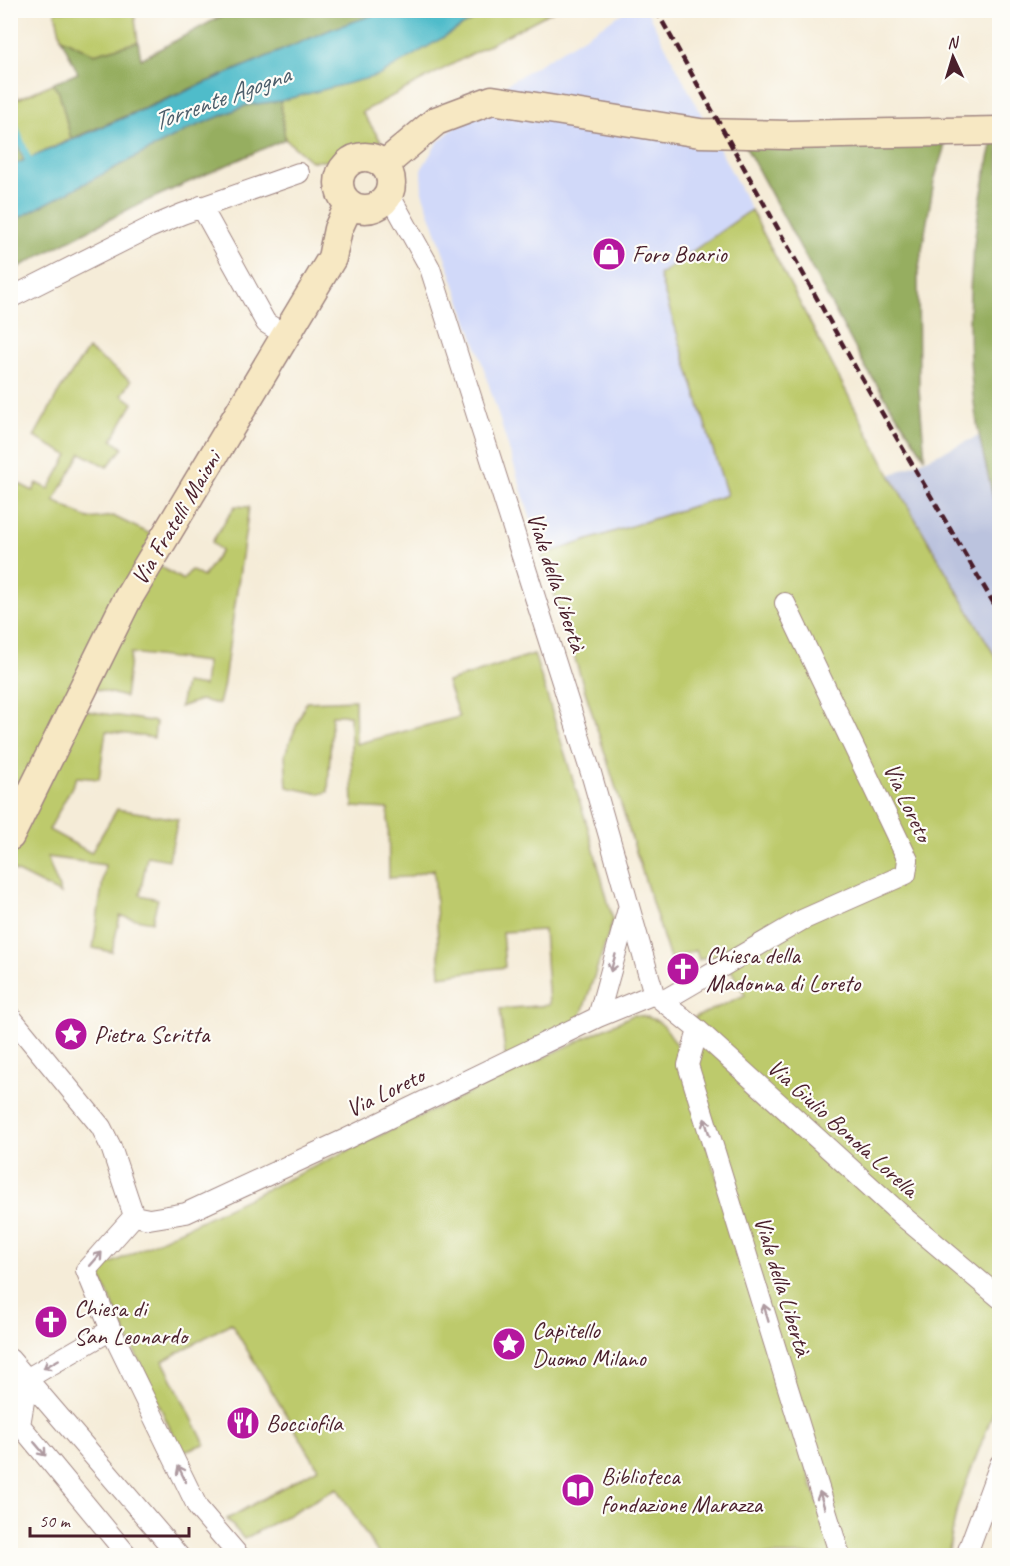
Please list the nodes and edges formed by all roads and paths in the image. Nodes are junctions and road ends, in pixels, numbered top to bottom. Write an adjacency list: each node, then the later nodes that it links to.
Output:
1 (999, 131): 2 (main road)
2 (384, 165): 4 (main road); 5 (main road)
3 (299, 173): 6 (street)
4 (388, 194): 5 (main road); 11 (street, Viale della Libertà)
5 (349, 205): 8 (main road, Via Fratelli Maioni)
6 (201, 206): 7 (street); 8 (street)
7 (10, 298)
8 (285, 335): 10 (main road, Via Fratelli Maioni)
9 (785, 603): 12 (street, Via Loreto)
10 (10, 836)
11 (628, 909): 12 (street, Viale della Libertà); 14 (street, one-way to 14)
12 (658, 997): 14 (street, Via Loreto); 15 (street, Via Giulio Bonola Lorella)
13 (10, 1016): 16 (street)
14 (598, 1017): 16 (street, Via Loreto)
15 (698, 1030): 17 (street, Via Giulio Bonola Lorella); 26 (street, Viale della Libertà, one-way to 15)
16 (134, 1216): 18 (street, one-way to 16)
17 (999, 1298)
18 (111, 1330): 20 (street, one-way to 20); 25 (street, one-way to 18)
19 (10, 1359): 20 (street)
20 (28, 1378): 21 (street); 23 (street, one-way to 23); 24 (street)
21 (10, 1392)
22 (999, 1464): 27 (street)
23 (128, 1556)
24 (179, 1556)
25 (239, 1556)
26 (840, 1556)
27 (966, 1556)

